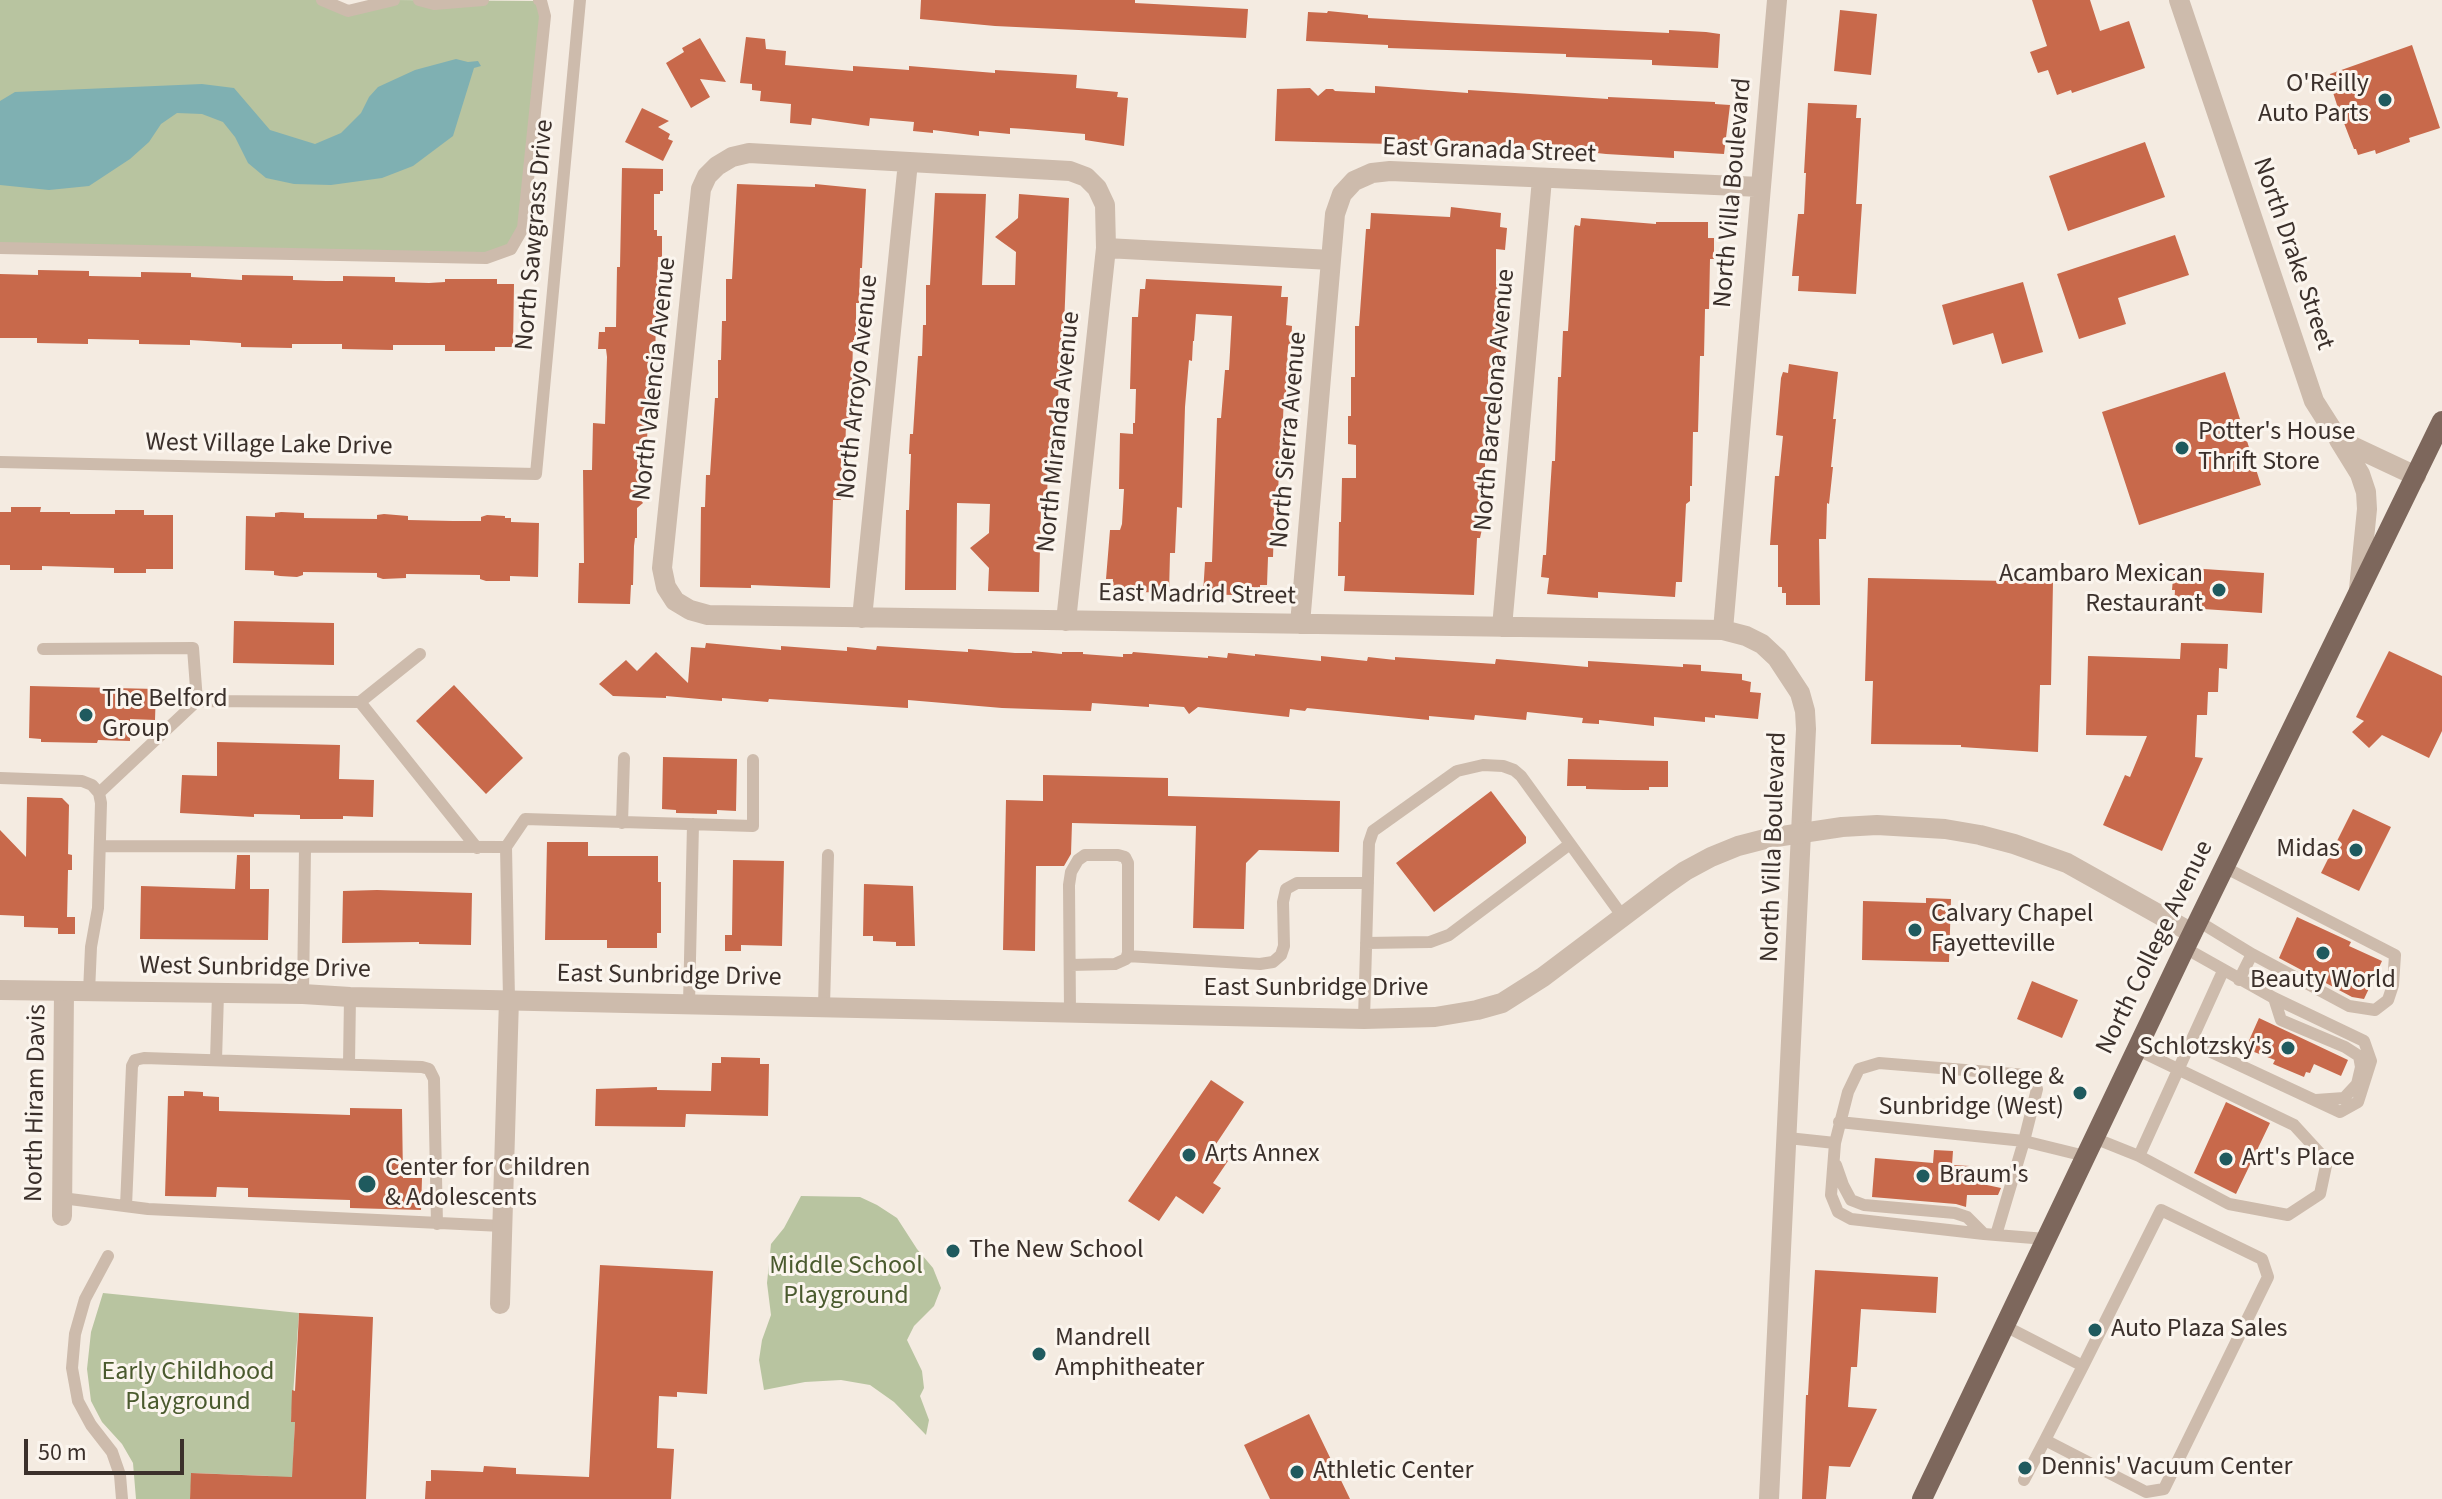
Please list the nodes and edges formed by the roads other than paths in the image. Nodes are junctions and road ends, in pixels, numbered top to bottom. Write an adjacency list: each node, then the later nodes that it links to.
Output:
1 (322, 0): 2 (lane)
2 (394, 0)
3 (419, 0): 4 (lane)
4 (483, 0)
5 (539, 0): 12 (lane)
6 (580, 0): 18 (lane, North Sawgrass Drive)
7 (1777, 0): 11 (street, North Villa Boulevard)
8 (2179, 0): 16 (street, North Drake Street)
9 (908, 162): 13 (street); 21 (street, North Valencia Avenue); 22 (street, North Arroyo Avenue)
10 (1542, 179): 11 (street, East Granada Street); 14 (street, East Granada Street); 25 (street, North Barcelona Avenue)
11 (1761, 187): 26 (street, North Villa Boulevard)
12 (0, 248)
13 (1106, 248): 14 (street); 23 (street, North Miranda Avenue)
14 (1331, 260): 24 (street, North Sierra Avenue)
15 (2442, 421): 19 (main road, North College Avenue)
16 (2335, 434): 19 (street, North Drake Street); 20 (street)
17 (0, 462): 18 (lane, West Village Lake Drive)
18 (536, 474)
19 (2416, 476): 20 (main road, North College Avenue)
20 (2358, 593): 44 (main road, North College Avenue)
21 (675, 601): 22 (street, East Madrid Street)
22 (862, 618): 23 (street, East Madrid Street)
23 (1066, 621): 24 (street, East Madrid Street)
24 (1300, 624): 25 (street, East Madrid Street)
25 (1502, 627): 26 (street, East Madrid Street)
26 (1723, 630): 37 (street, North Villa Boulevard)
27 (43, 649): 29 (lane)
28 (420, 654): 30 (lane)
29 (197, 701): 30 (lane); 34 (lane)
30 (360, 702): 42 (lane)
31 (624, 758): 35 (lane)
32 (753, 760): 36 (lane)
33 (0, 778): 34 (lane)
34 (99, 793): 39 (lane)
35 (622, 823): 36 (lane); 40 (lane)
36 (693, 824): 61 (lane)
37 (1803, 832): 46 (street, East Sunbridge Drive); 47 (street, East Sunbridge Drive); 71 (street, North Villa Boulevard)
38 (1570, 844): 45 (lane); 46 (lane); 48 (lane)
39 (100, 846): 41 (lane); 56 (lane)
40 (506, 847): 42 (lane); 60 (lane)
41 (305, 848): 42 (lane); 58 (lane)
42 (477, 848)
43 (828, 855): 62 (lane)
44 (2224, 867): 47 (main road, North College Avenue); 49 (lane)
45 (1368, 883): 48 (lane); 50 (lane)
46 (1623, 917): 64 (street, East Sunbridge Drive)
47 (2191, 934): 49 (lane); 52 (lane); 66 (main road, North College Avenue)
48 (1366, 943): 64 (lane)
49 (2252, 954): 53 (lane)
50 (1127, 956): 51 (lane); 51 (lane)
51 (1070, 965): 63 (lane)
52 (2223, 971): 53 (lane); 65 (lane)
53 (2239, 980): 65 (lane)
54 (0, 990): 55 (street, West Sunbridge Drive)
55 (64, 991): 56 (street, West Sunbridge Drive); 77 (street, North Hiram Davis)
56 (89, 992): 57 (street, West Sunbridge Drive)
57 (218, 994): 58 (street, West Sunbridge Drive); 67 (lane)
58 (303, 994): 59 (street, West Sunbridge Drive)
59 (350, 997): 60 (street, West Sunbridge Drive); 68 (lane)
60 (509, 999): 61 (street, East Sunbridge Drive); 79 (street)
61 (689, 1004): 62 (street, East Sunbridge Drive)
62 (824, 1006): 63 (street, East Sunbridge Drive)
63 (1070, 1012): 64 (street, East Sunbridge Drive)
64 (1364, 1019)
65 (2192, 1043): 69 (lane)
66 (2136, 1049): 69 (lane); 74 (main road, North College Avenue)
67 (216, 1060): 68 (lane); 76 (lane)
68 (349, 1064): 78 (lane)
69 (2179, 1069): 75 (lane); 75 (lane)
70 (1839, 1122): 72 (lane); 72 (lane); 73 (lane)
71 (1788, 1138): 73 (lane); 89 (street, North Villa Boulevard)
72 (2024, 1141): 74 (lane); 80 (lane)
73 (1835, 1143): 80 (lane)
74 (2090, 1147): 75 (lane); 81 (main road, North College Avenue)
75 (2139, 1156)
76 (126, 1206): 77 (lane); 78 (lane)
77 (62, 1207)
78 (437, 1224): 79 (lane)
79 (502, 1226): 83 (street)
80 (1990, 1234): 81 (lane)
81 (2046, 1239): 84 (main road, North College Avenue)
82 (108, 1256): 88 (lane)
83 (500, 1304)
84 (2005, 1326): 85 (lane); 90 (main road, North College Avenue)
85 (2083, 1366): 86 (lane); 86 (lane)
86 (2045, 1440): 87 (lane)
87 (2024, 1480)
88 (122, 1499)
89 (1769, 1499)
90 (1922, 1499)

